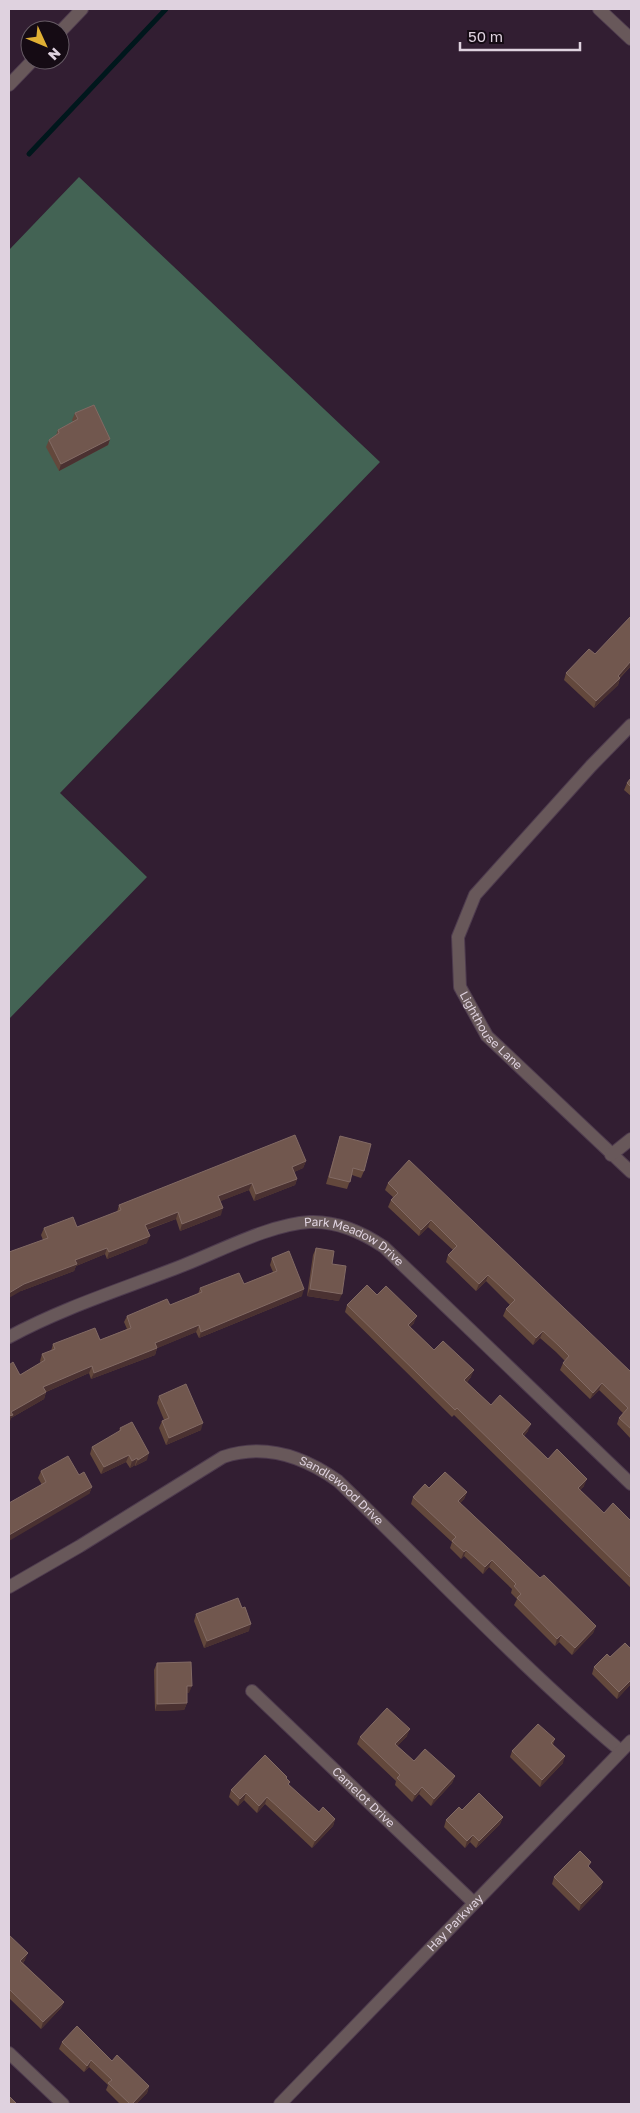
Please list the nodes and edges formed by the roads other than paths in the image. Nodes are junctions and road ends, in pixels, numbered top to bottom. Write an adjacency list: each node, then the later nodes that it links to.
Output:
1 (82, 9): 3 (street)
2 (599, 9): 4 (street)
3 (70, 22)
4 (631, 39)
5 (23, 70): 6 (street)
6 (9, 85)
7 (631, 725): 9 (street, Lighthouse Lane)
8 (631, 1139): 9 (street)
9 (612, 1155): 10 (street, Lighthouse Lane)
10 (631, 1172)
11 (9, 1337): 12 (street, Park Meadow Drive)
12 (631, 1484)
13 (9, 1587): 16 (street, Sandlewood Drive)
14 (252, 1691): 17 (street, Camelot Drive)
15 (631, 1741): 16 (street, Hay Parkway)
16 (621, 1751): 17 (street, Hay Parkway)
17 (474, 1903): 20 (street, Hay Parkway)
18 (9, 2053): 19 (street)
19 (63, 2104)
20 (280, 2104)

